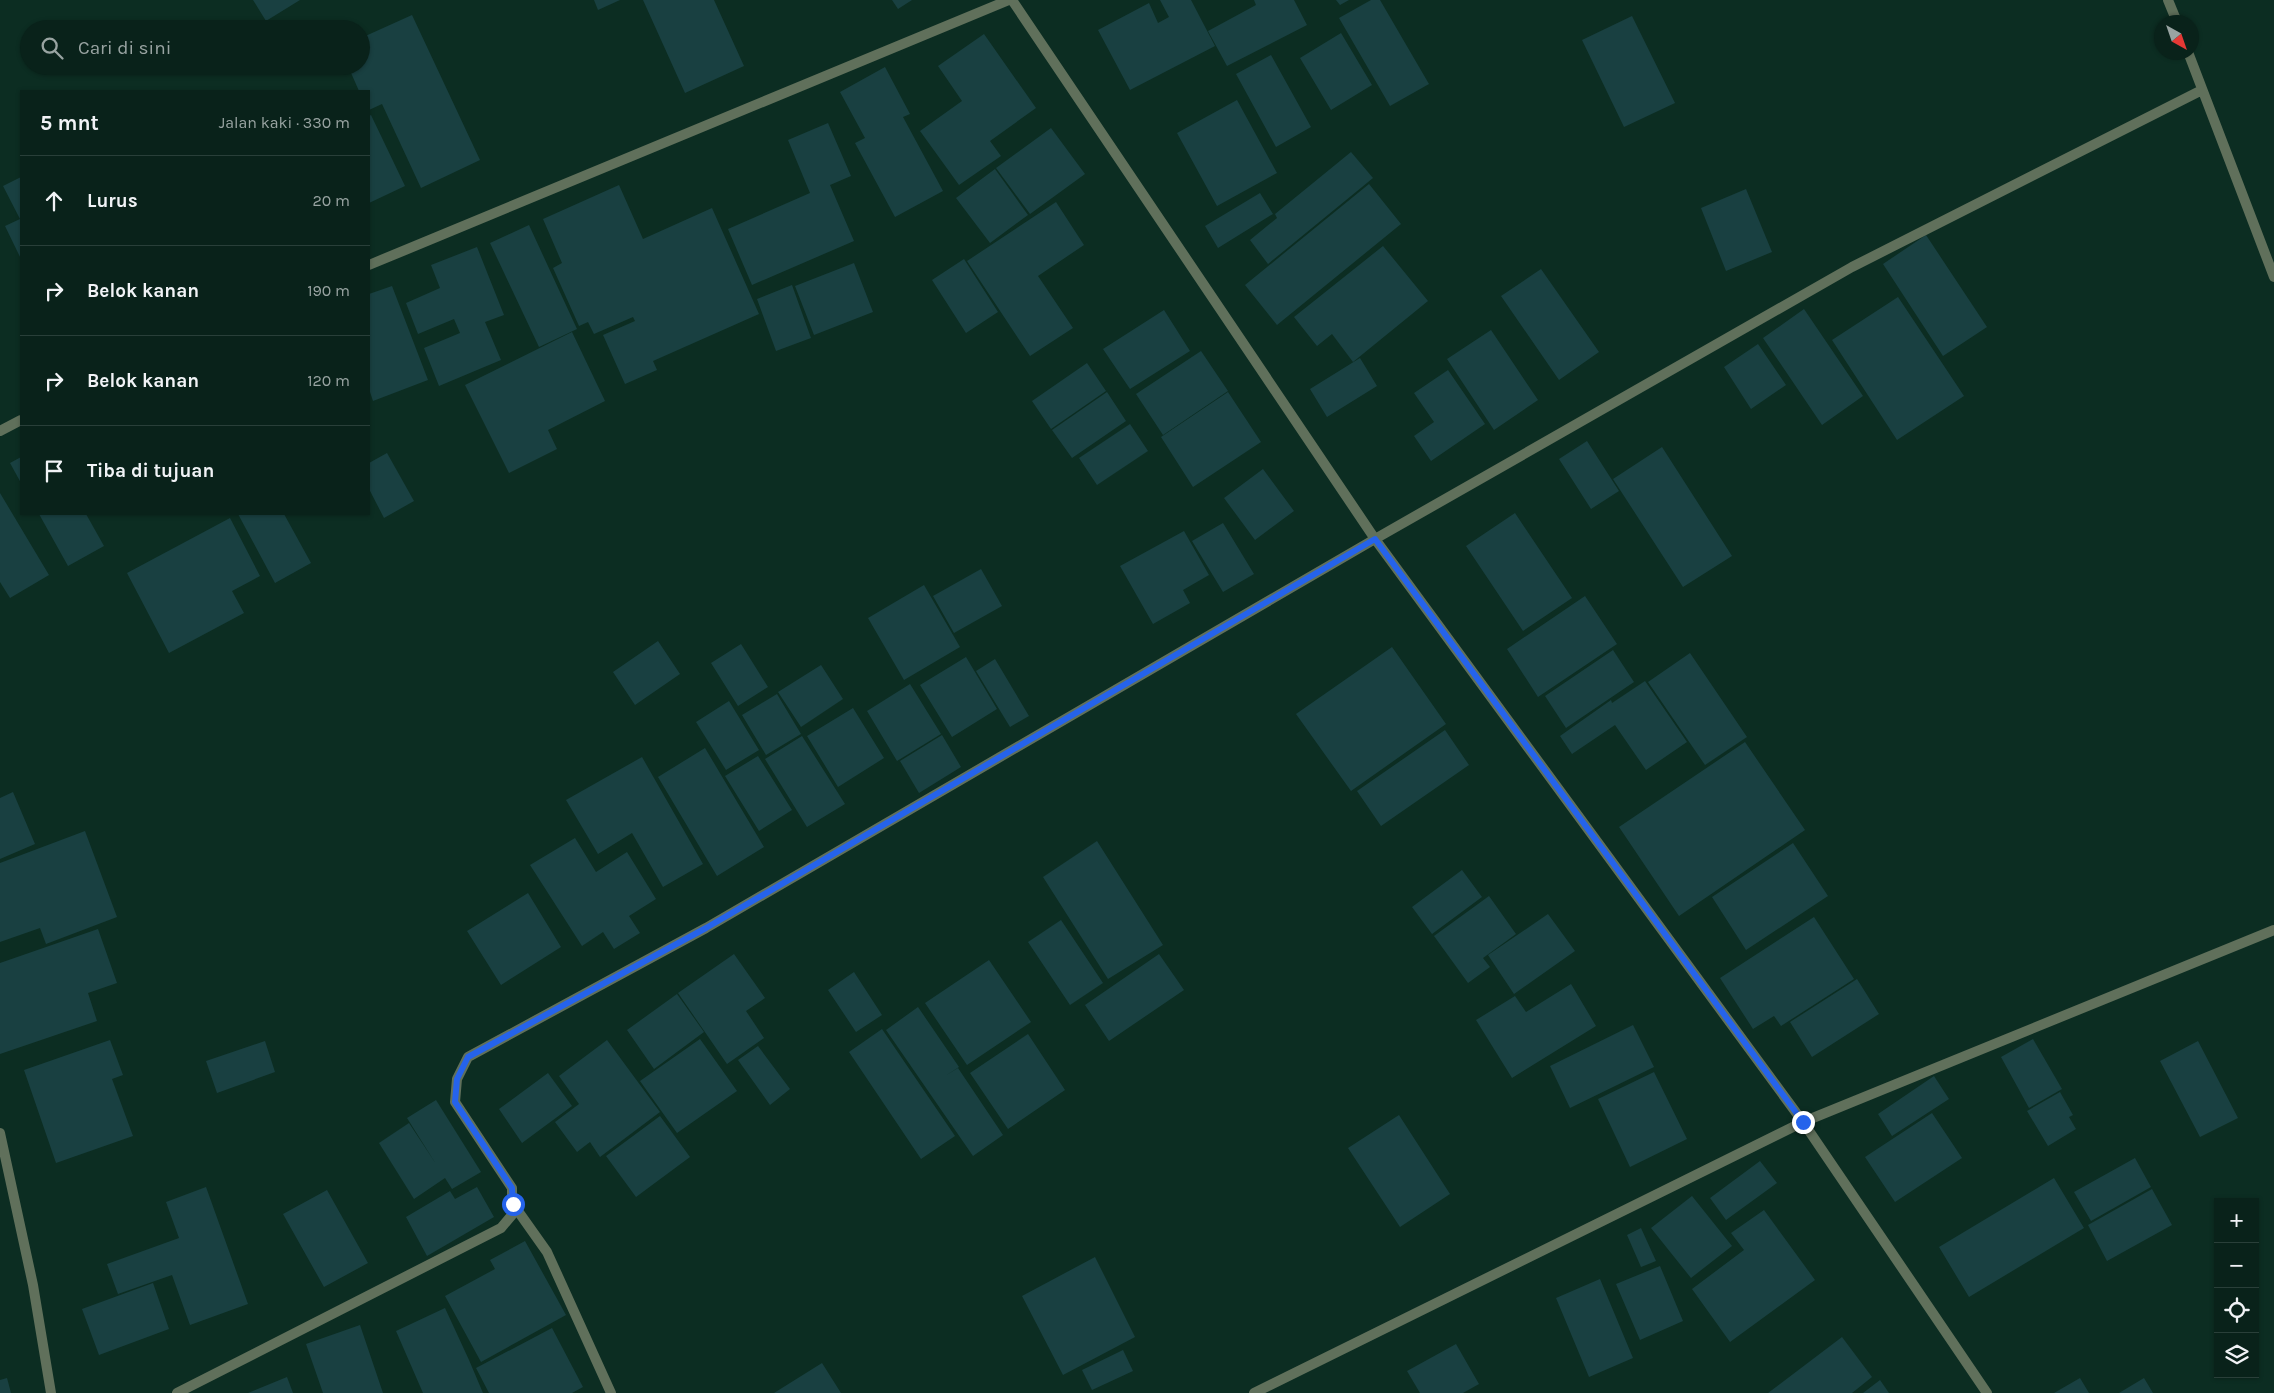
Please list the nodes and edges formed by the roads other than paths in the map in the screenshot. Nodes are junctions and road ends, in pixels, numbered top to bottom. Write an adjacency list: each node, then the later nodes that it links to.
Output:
1 (1011, 0): 6 (street); 10 (street)
2 (2168, 0): 3 (street)
3 (2174, 15)
4 (2191, 60): 5 (street)
5 (2202, 90): 7 (street); 10 (street)
6 (370, 265)
7 (2274, 278)
8 (20, 421): 9 (street)
9 (0, 431)
10 (1375, 539): 12 (street); 14 (street)
11 (2274, 930): 12 (street)
12 (1803, 1122): 18 (street); 19 (street)
13 (0, 1133): 15 (street)
14 (513, 1204): 16 (street); 17 (street)
15 (51, 1393)
16 (177, 1393)
17 (611, 1393)
18 (1254, 1393)
19 (1987, 1393)

